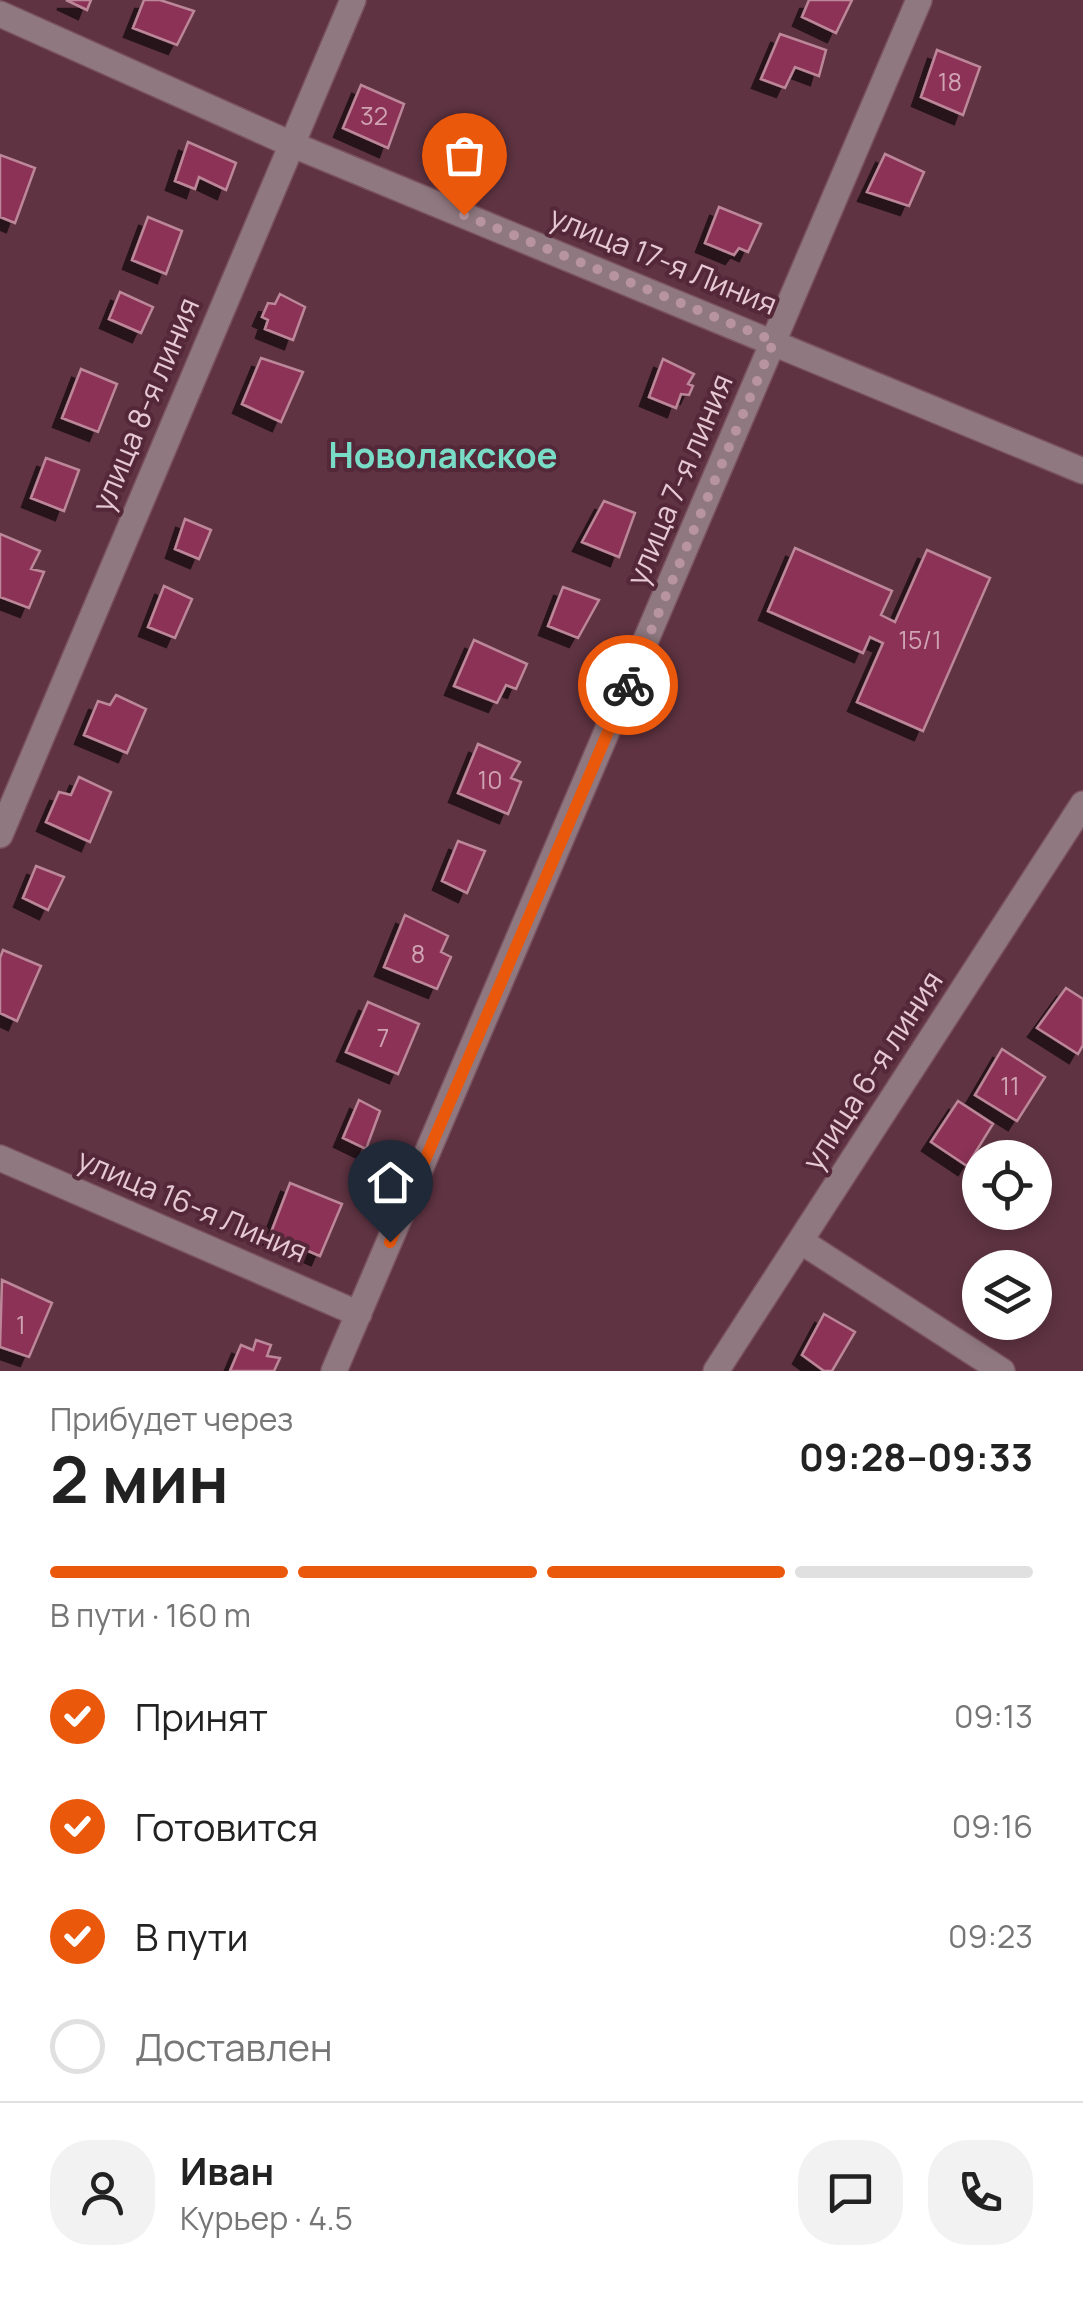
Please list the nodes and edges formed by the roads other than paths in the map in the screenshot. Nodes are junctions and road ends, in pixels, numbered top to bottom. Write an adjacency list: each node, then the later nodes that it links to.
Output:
1 (353, 0): 4 (street, улица 8-я линия)
2 (919, 0): 5 (street, улица 7-я линия)
3 (0, 14): 4 (street, улица 17-я Линия)
4 (291, 144): 5 (street, улица 17-я Линия); 8 (street, улица 8-я линия)
5 (774, 341): 6 (street, улица 17-я Линия); 11 (street, улица 7-я линия)
6 (1083, 471)
7 (1083, 804): 10 (street, улица 6-я линия)
8 (0, 836)
9 (0, 1158): 11 (street, улица 16-я Линия)
10 (802, 1242): 13 (street, улица 6-я линия); 14 (street)
11 (359, 1314): 12 (street, улица 7-я линия)
12 (334, 1371)
13 (716, 1371)
14 (1002, 1371)

